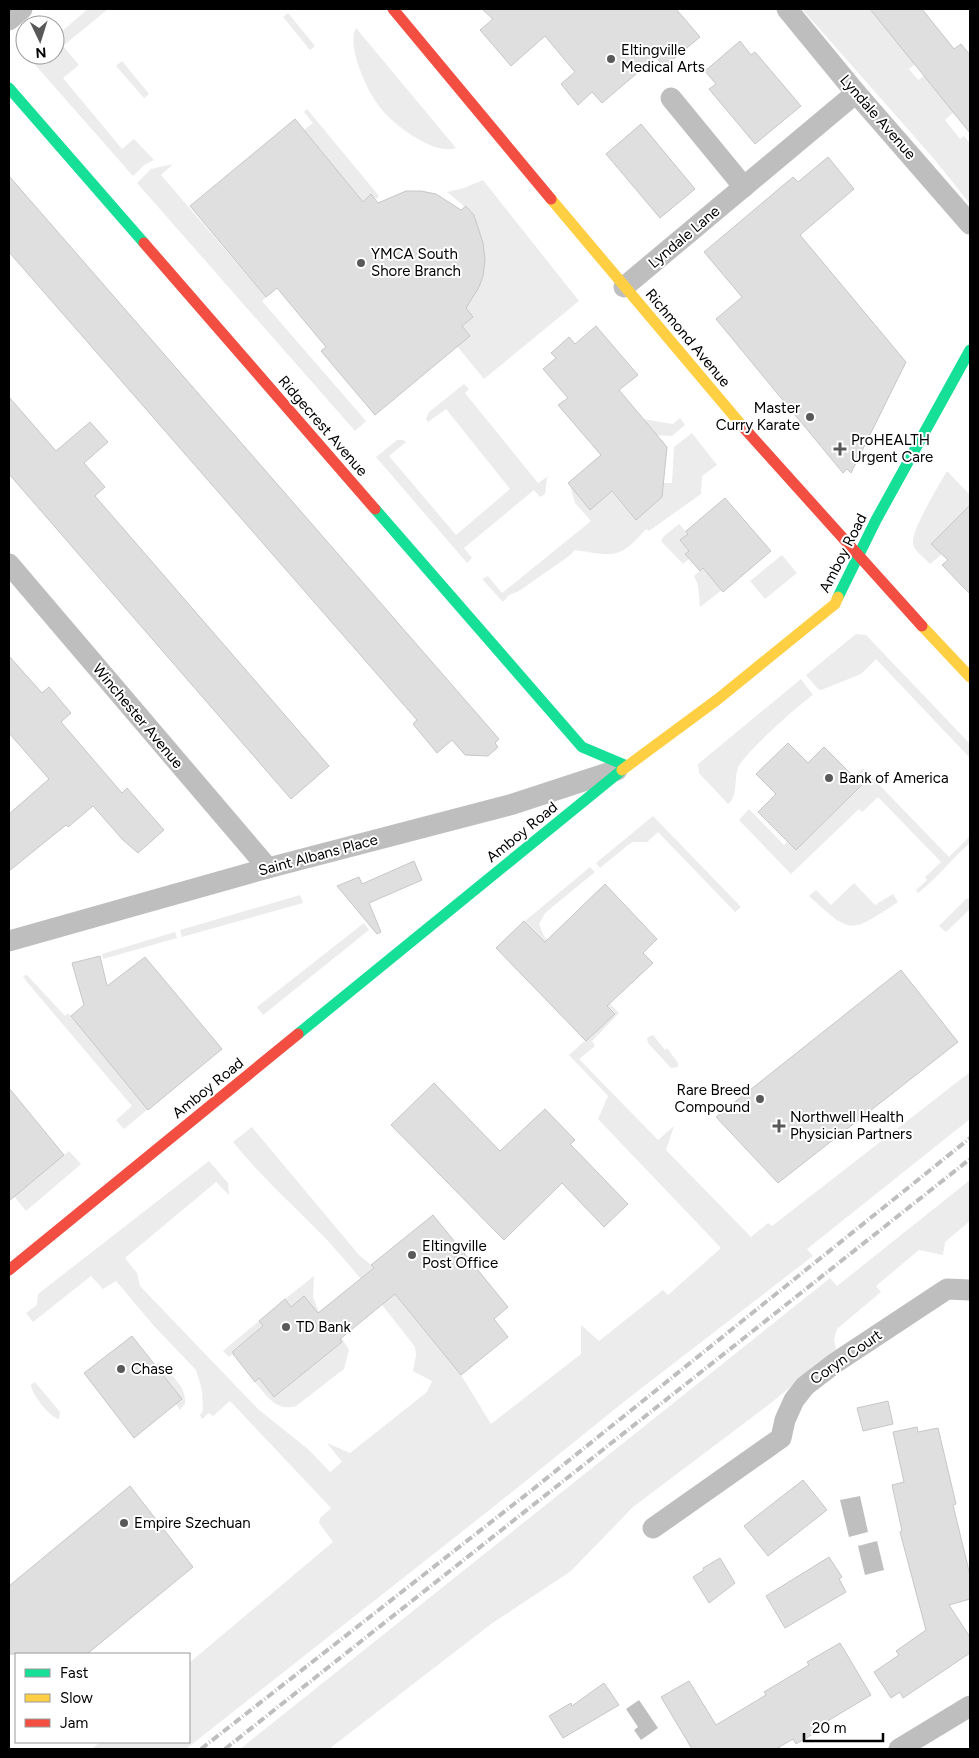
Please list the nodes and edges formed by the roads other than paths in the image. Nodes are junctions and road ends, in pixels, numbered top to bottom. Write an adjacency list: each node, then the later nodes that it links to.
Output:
1 (22, 9): 4 (street)
2 (393, 9): 10 (main road, Richmond Avenue)
3 (786, 9): 6 (street, Lyndale Avenue)
4 (9, 20)
5 (9, 88): 15 (main road, Ridgecrest Avenue)
6 (856, 93): 8 (street, Lyndale Lane); 9 (street, Lyndale Avenue)
7 (671, 98): 8 (street)
8 (744, 187): 10 (street, Lyndale Lane)
9 (970, 224)
10 (624, 287): 12 (main road, Richmond Avenue)
11 (970, 350): 12 (main road, Amboy Road)
12 (857, 559): 14 (main road, Richmond Avenue); 15 (main road, Amboy Road)
13 (9, 564): 16 (street, Winchester Avenue)
14 (970, 677)
15 (627, 766): 16 (street, Saint Albans Place); 18 (main road, Amboy Road)
16 (268, 868): 17 (street, Saint Albans Place)
17 (9, 941)
18 (9, 1270)
19 (970, 1290): 20 (street, Coryn Court)
20 (653, 1528)
21 (970, 1706): 22 (street)
22 (899, 1749)

